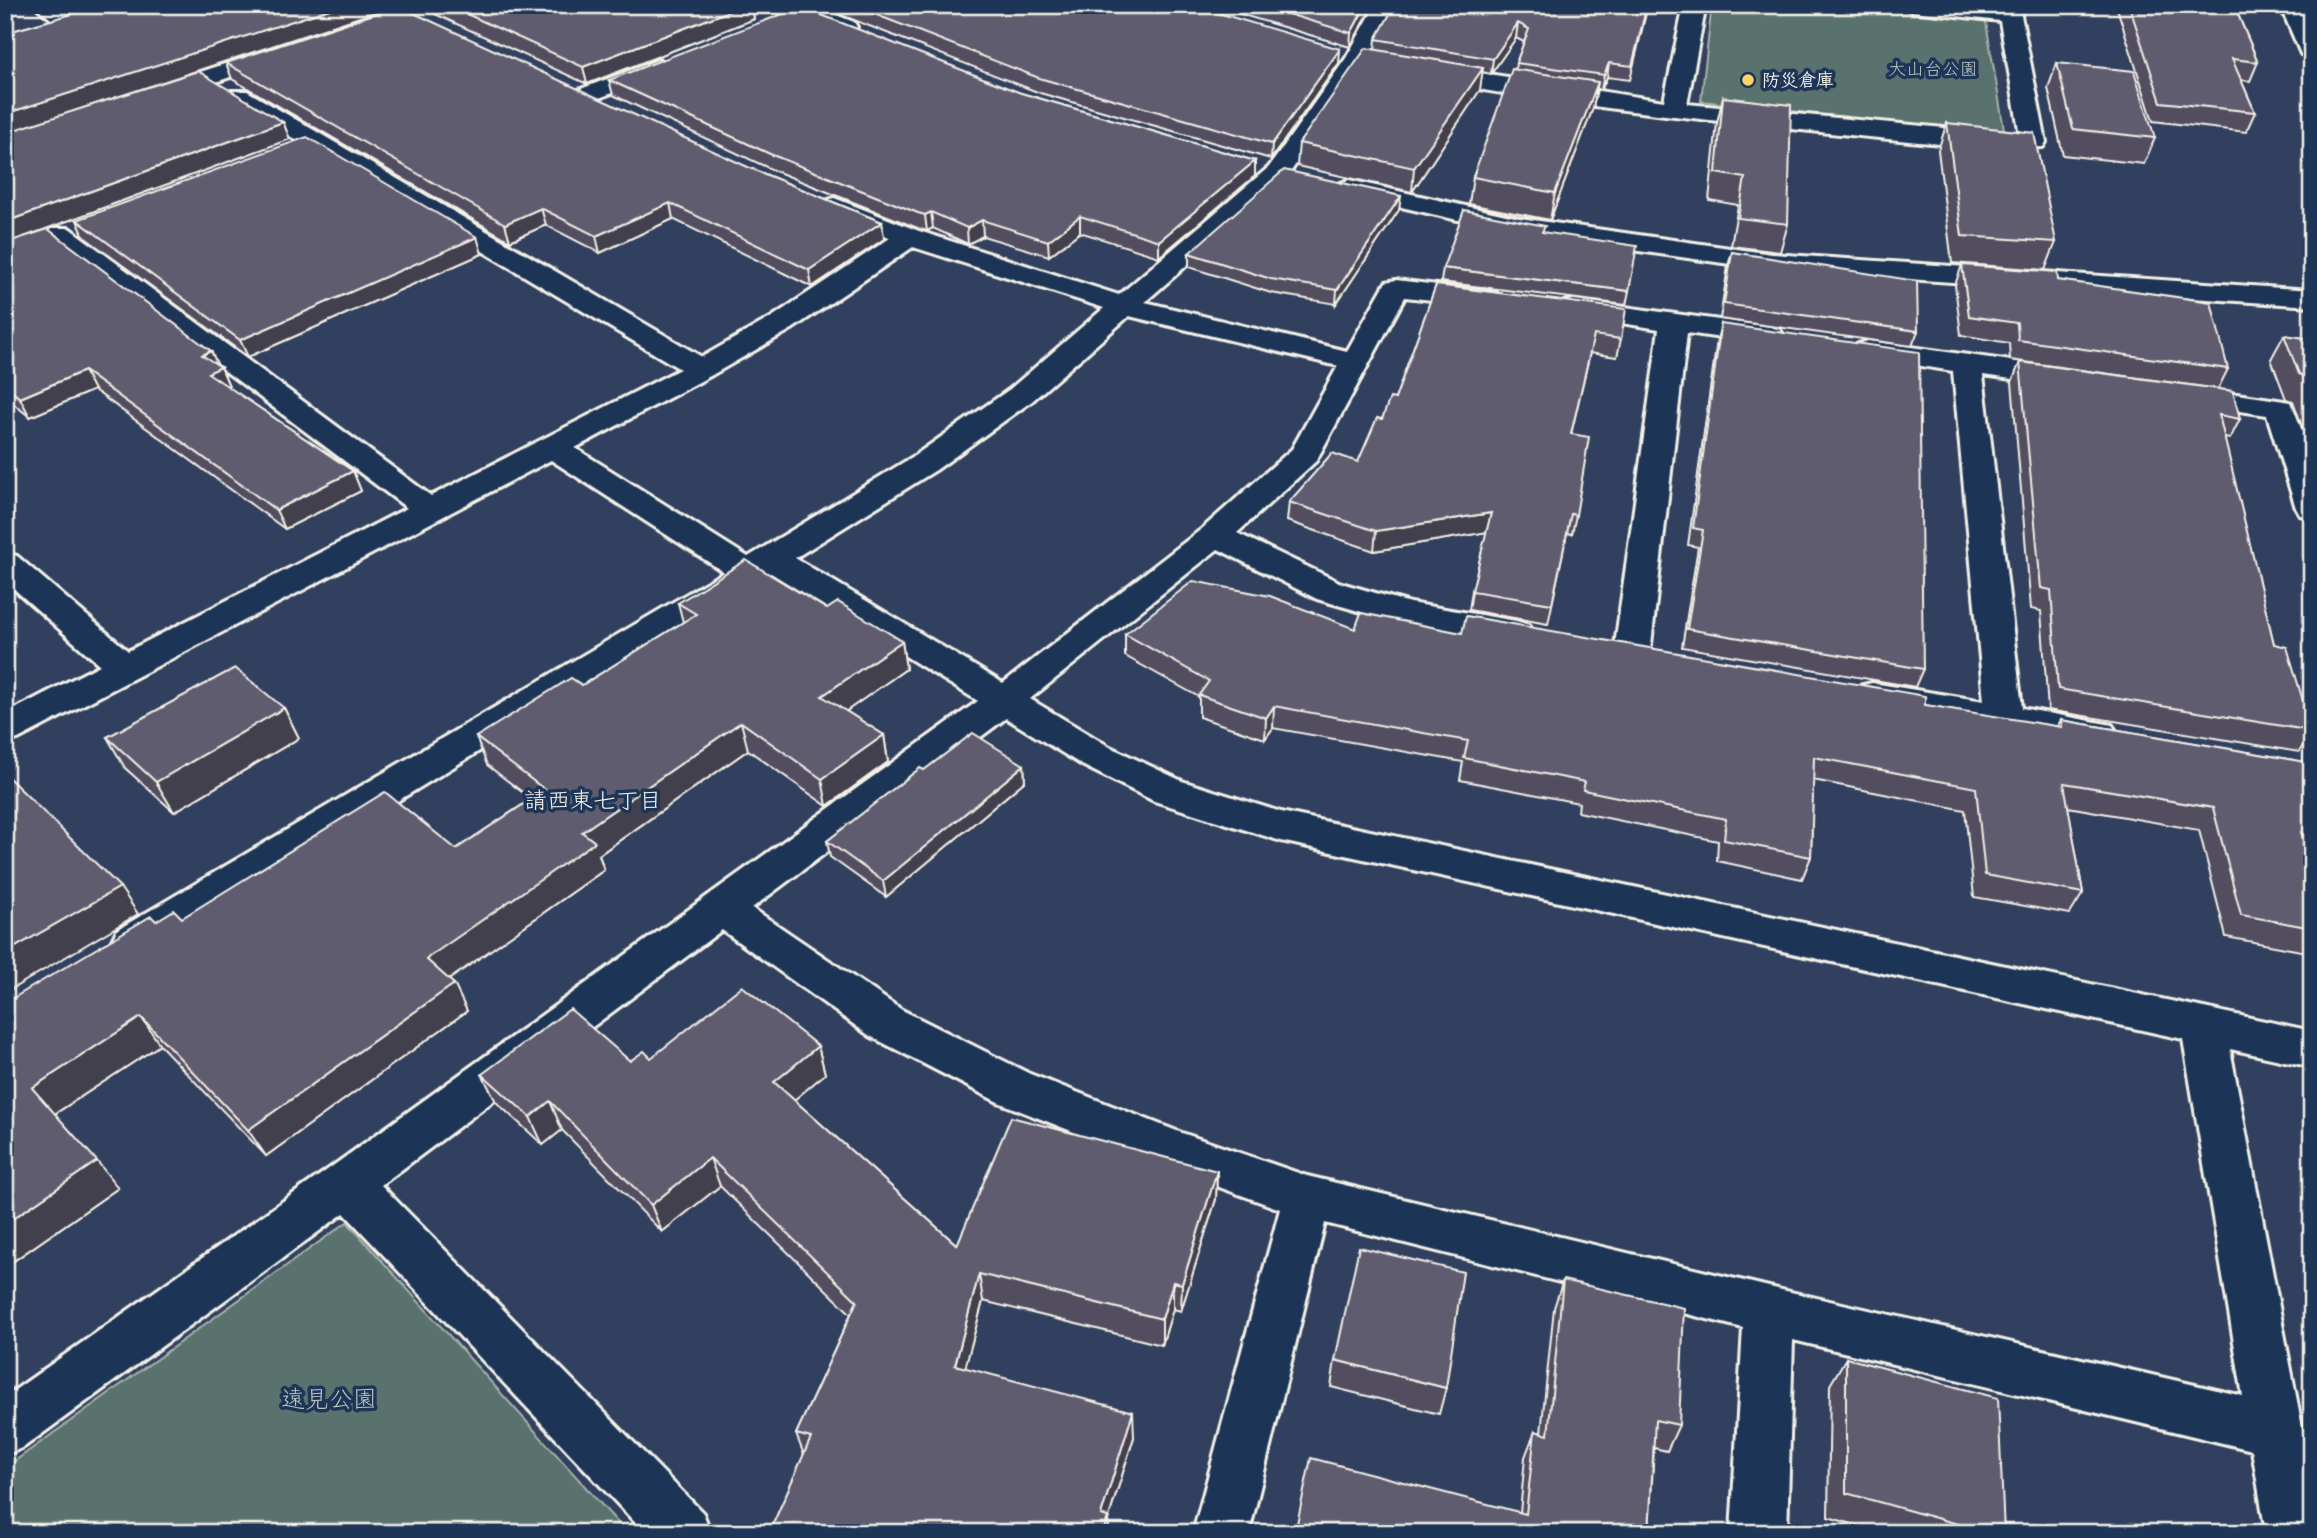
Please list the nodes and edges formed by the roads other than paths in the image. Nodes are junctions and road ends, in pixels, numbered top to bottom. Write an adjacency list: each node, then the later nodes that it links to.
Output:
1 (1387, 5): 13 (street)
2 (1695, 5): 22 (street)
3 (1912, 5): 6 (street)
4 (2291, 5): 12 (street)
5 (797, 10): 9 (street)
6 (2008, 10): 22 (street)
7 (86, 12): 8 (street)
8 (42, 15)
9 (867, 35)
10 (297, 47): 17 (street)
11 (1331, 51): 13 (street)
12 (2312, 54)
13 (1357, 59): 15 (street); 30 (street)
14 (676, 60): 19 (street)
15 (1383, 64)
16 (1409, 69): 22 (street)
17 (206, 77): 20 (street); 23 (street)
18 (562, 84): 19 (street)
19 (586, 95): 21 (street)
20 (131, 102)
21 (611, 107)
22 (1674, 111)
23 (315, 141): 24 (street); 34 (street)
24 (289, 150)
25 (1332, 184): 29 (street)
26 (812, 197): 28 (street)
27 (61, 234): 39 (street)
28 (910, 237): 30 (street); 34 (street)
29 (2312, 298)
30 (1125, 306): 32 (street); 42 (street)
31 (1674, 323): 32 (street); 33 (street); 44 (street)
32 (1356, 362): 40 (street)
33 (1967, 364): 35 (street); 48 (street)
34 (702, 369): 37 (street)
35 (2103, 383)
36 (2144, 389): 38 (street)
37 (552, 447): 39 (street); 42 (street)
38 (2312, 508)
39 (431, 511): 45 (street)
40 (1215, 535): 43 (street); 47 (street)
41 (5, 564): 45 (street)
42 (760, 565): 47 (street); 52 (street)
43 (1553, 639)
44 (1632, 653)
45 (125, 668): 49 (street)
46 (1839, 689): 48 (street)
47 (1005, 700): 51 (street); 53 (street)
48 (2004, 718): 50 (street)
49 (5, 730)
50 (2138, 741)
51 (722, 909): 55 (street); 56 (street)
52 (101, 960)
53 (2203, 1026): 54 (street); 59 (street)
54 (2312, 1049)
55 (347, 1183): 58 (street); 60 (street)
56 (1307, 1197): 57 (street); 61 (street)
57 (1769, 1311): 59 (street); 62 (street)
58 (5, 1429)
59 (2276, 1430): 63 (street)
60 (683, 1533)
61 (1221, 1533)
62 (1759, 1533)
63 (2294, 1533)

